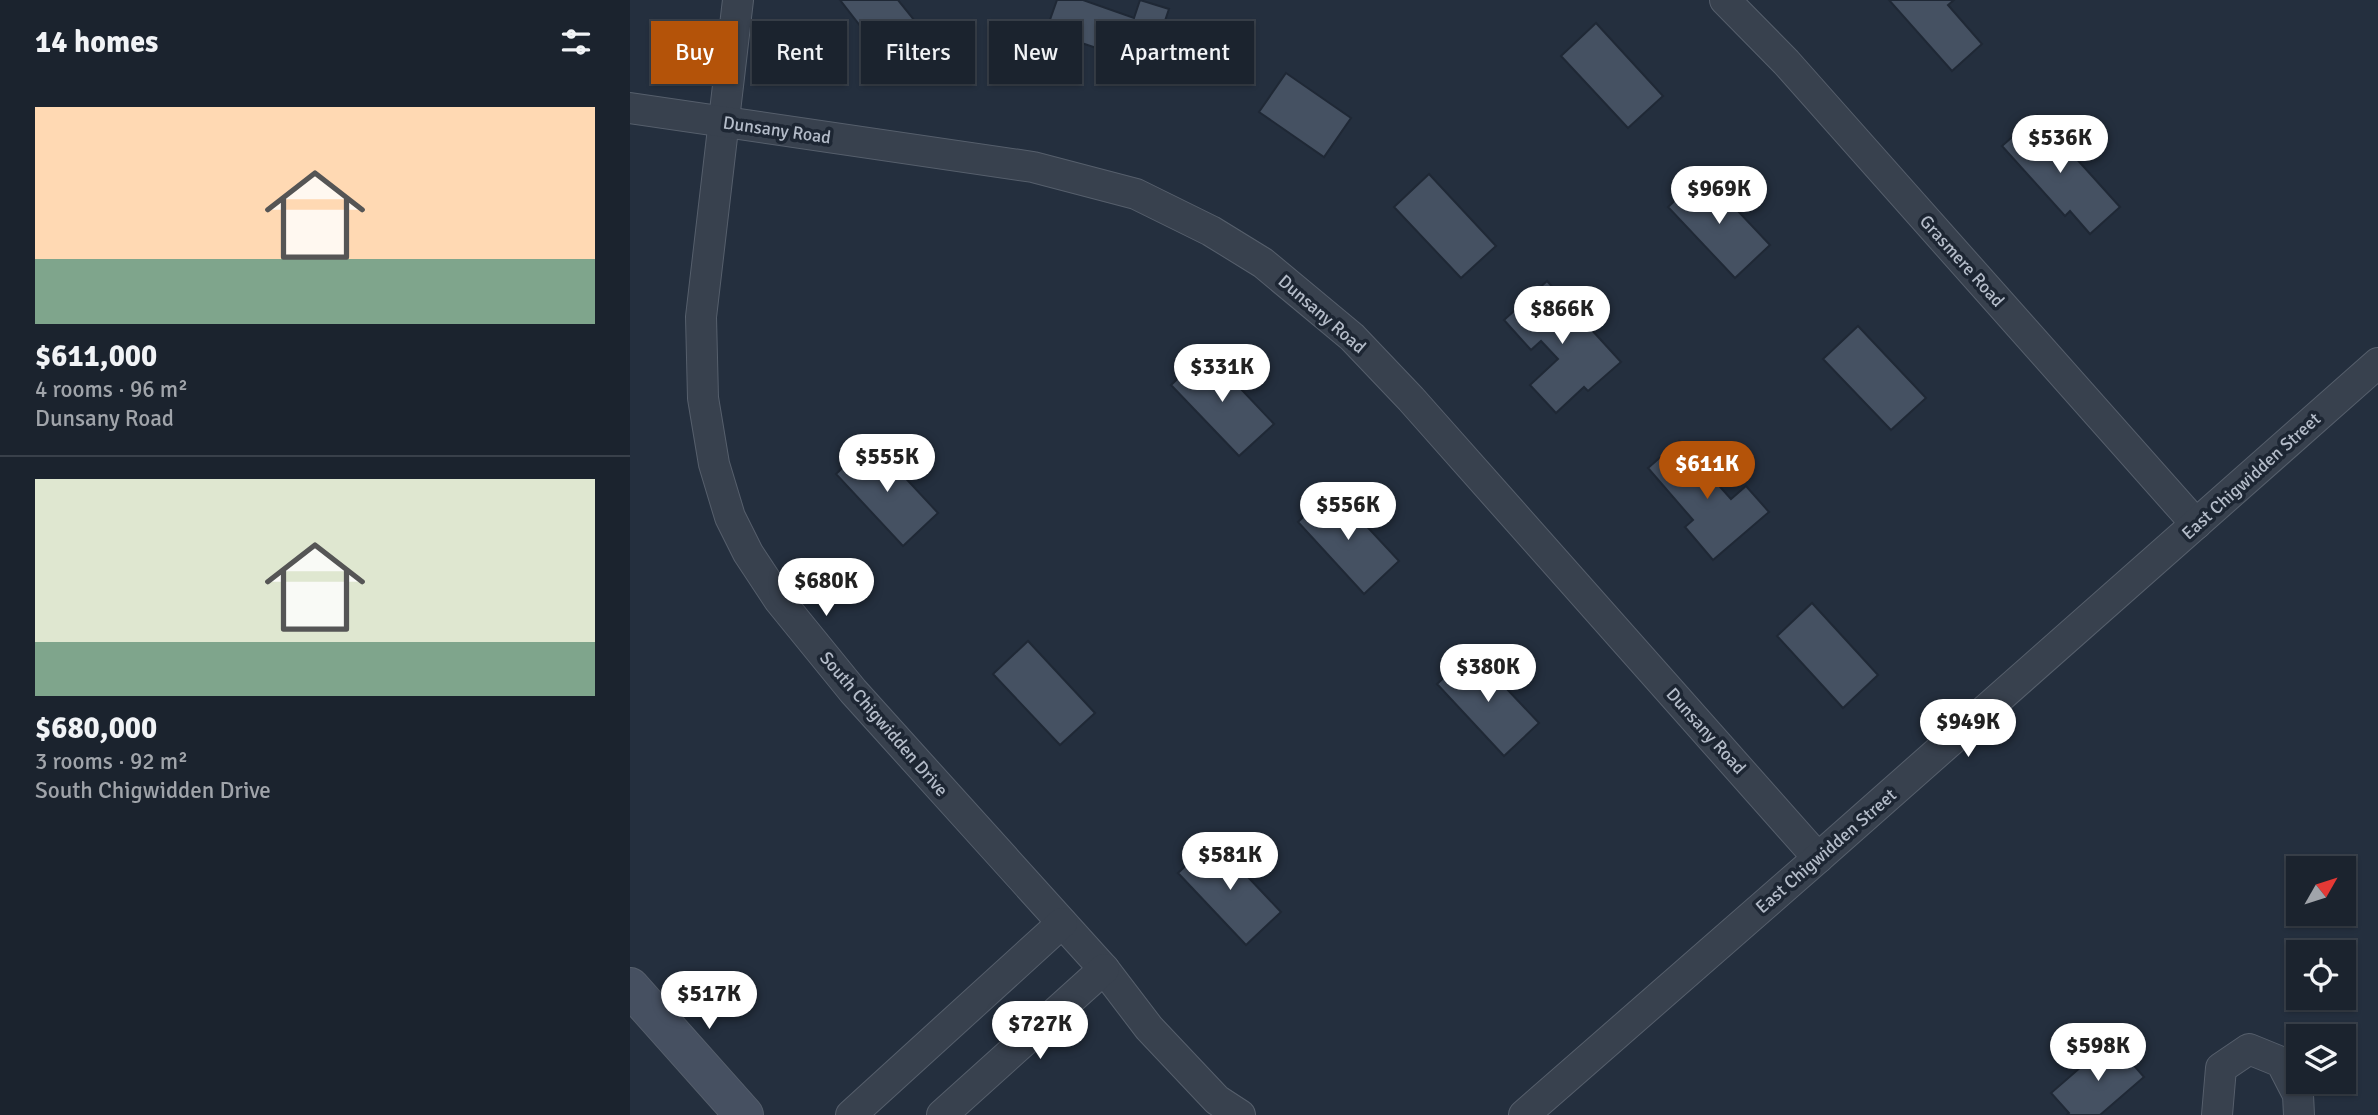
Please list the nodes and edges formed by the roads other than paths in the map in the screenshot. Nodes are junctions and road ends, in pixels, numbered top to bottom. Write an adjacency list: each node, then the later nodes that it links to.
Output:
1 (738, 0): 4 (street, South Chigwidden Drive)
2 (1725, 0): 6 (street, Grasmere Road)
3 (630, 108): 4 (street, Dunsany Road)
4 (723, 122): 7 (street, Dunsany Road); 8 (street, South Chigwidden Drive)
5 (2378, 363): 6 (street, East Chigwidden Street)
6 (2196, 524): 7 (street, East Chigwidden Street)
7 (1818, 858): 15 (street, East Chigwidden Street)
8 (1062, 923): 9 (street, South Chigwidden Drive); 12 (street)
9 (1104, 969): 13 (street); 14 (street, South Chigwidden Drive)
10 (630, 987): 11 (main road)
11 (744, 1115)
12 (851, 1115)
13 (942, 1115)
14 (1240, 1115)
15 (1524, 1115)
16 (2217, 1115): 17 (street)
17 (2299, 1115)

